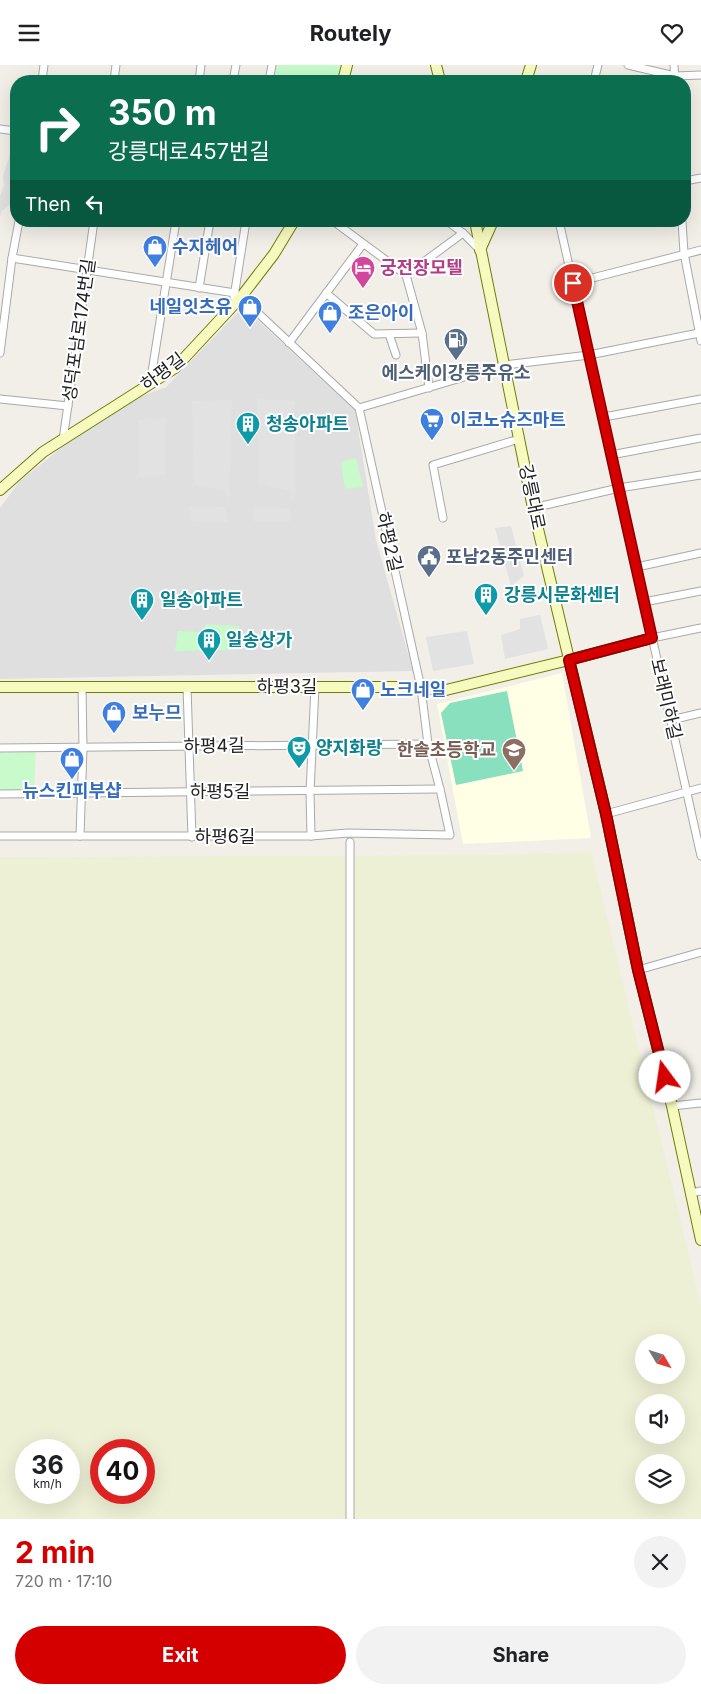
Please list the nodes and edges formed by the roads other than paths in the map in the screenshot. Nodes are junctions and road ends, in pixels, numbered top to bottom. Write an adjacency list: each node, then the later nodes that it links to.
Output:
1 (628, 65): 2 (street)
2 (662, 75)
3 (18, 227): 20 (street)
4 (93, 227): 21 (street, 성덕포남로174번길)
5 (175, 227): 23 (street)
6 (209, 227): 25 (street)
7 (245, 227): 27 (street)
8 (290, 227): 27 (street, 하평길)
9 (340, 227): 16 (street)
10 (455, 227): 15 (street)
11 (476, 227): 17 (street, 강릉대로)
12 (491, 227): 17 (street)
13 (560, 227): 24 (street, 보래미하길)
14 (682, 227): 19 (street)
15 (463, 233): 17 (street); 22 (street)
16 (363, 244): 22 (street); 26 (street)
17 (480, 250): 36 (street, 강릉대로)
18 (701, 250): 19 (street)
19 (684, 253): 24 (street); 29 (street)
20 (12, 258): 21 (street); 33 (street)
21 (87, 269): 23 (street); 41 (street, 성덕포남로174번길)
22 (406, 275): 28 (street)
23 (166, 283): 25 (street); 37 (street)
24 (573, 283): 35 (street, 보래미하길)
25 (199, 287): 27 (street)
26 (326, 293): 30 (street); 32 (street)
27 (238, 295): 32 (street); 37 (street, 하평길)
28 (422, 333): 30 (street); 38 (street)
29 (700, 333): 31 (street); 35 (street)
30 (389, 334): 34 (street)
31 (701, 341)
32 (289, 343): 42 (street)
33 (0, 353)
34 (396, 355)
35 (589, 355): 36 (street); 43 (street, 보래미하길)
36 (505, 365): 38 (street); 45 (street, 강릉대로)
37 (150, 384): 46 (street, 하평길)
38 (429, 388): 42 (street)
39 (0, 399): 41 (street)
40 (701, 399): 43 (street)
41 (68, 406): 46 (street, 성덕포남로174번길)
42 (359, 408): 64 (street, 하평2길)
43 (604, 417): 47 (street, 보래미하길)
44 (701, 438): 47 (street)
45 (520, 439): 51 (street, 강릉대로); 52 (street)
46 (63, 440): 50 (street, 하평길)
47 (611, 455): 49 (street, 보래미하길)
48 (701, 475): 49 (street)
49 (619, 488): 51 (street); 54 (street, 보래미하길)
50 (0, 490)
51 (534, 508): 59 (street, 강릉대로)
52 (443, 518)
53 (701, 553): 54 (street)
54 (636, 567): 56 (street, 보래미하길)
55 (701, 591): 56 (street)
56 (644, 602): 58 (street, 보래미하길)
57 (701, 628): 58 (street)
58 (652, 638): 59 (street, 하평3길); 66 (street, 보래미하길)
59 (569, 660): 64 (street, 하평3길); 79 (street, 강릉대로)
60 (0, 687): 61 (street, 하평3길)
61 (82, 687): 62 (street, 하평3길); 69 (street)
62 (187, 687): 63 (street, 하평3길); 70 (street)
63 (314, 687): 64 (street, 하평3길); 68 (street)
64 (421, 688): 67 (street, 하평2길)
65 (701, 713): 66 (street)
66 (671, 720): 74 (street, 보래미하길)
67 (428, 743): 68 (street, 하평4길); 73 (street, 하평2길)
68 (312, 745): 70 (street, 하평4길); 75 (street)
69 (83, 747): 70 (street, 하평4길); 71 (street, 하평4길); 78 (street)
70 (189, 747): 76 (street)
71 (0, 748)
72 (701, 788): 74 (street)
73 (440, 789): 75 (street, 하평5길); 80 (street, 하평2길)
74 (686, 791): 79 (street); 86 (street, 보래미하길)
75 (310, 792): 76 (street, 하평5길); 82 (street)
76 (190, 793): 78 (street, 하평5길); 84 (street)
77 (0, 794): 78 (street, 하평5길)
78 (81, 794): 83 (street)
79 (606, 814): 88 (street, 강릉대로)
80 (450, 835): 82 (street, 하평6길)
81 (0, 836): 83 (street, 하평6길)
82 (311, 836): 84 (street, 하평6길)
83 (80, 837): 84 (street, 하평6길)
84 (192, 837)
85 (350, 842): 93 (street)
86 (701, 856)
87 (701, 952): 88 (street)
88 (638, 970): 90 (street, 강릉대로)
89 (701, 1103): 90 (street)
90 (672, 1106): 91 (street, 강릉대로)
91 (696, 1192): 92 (street, 강릉대로)
92 (701, 1240)
93 (350, 1519)

